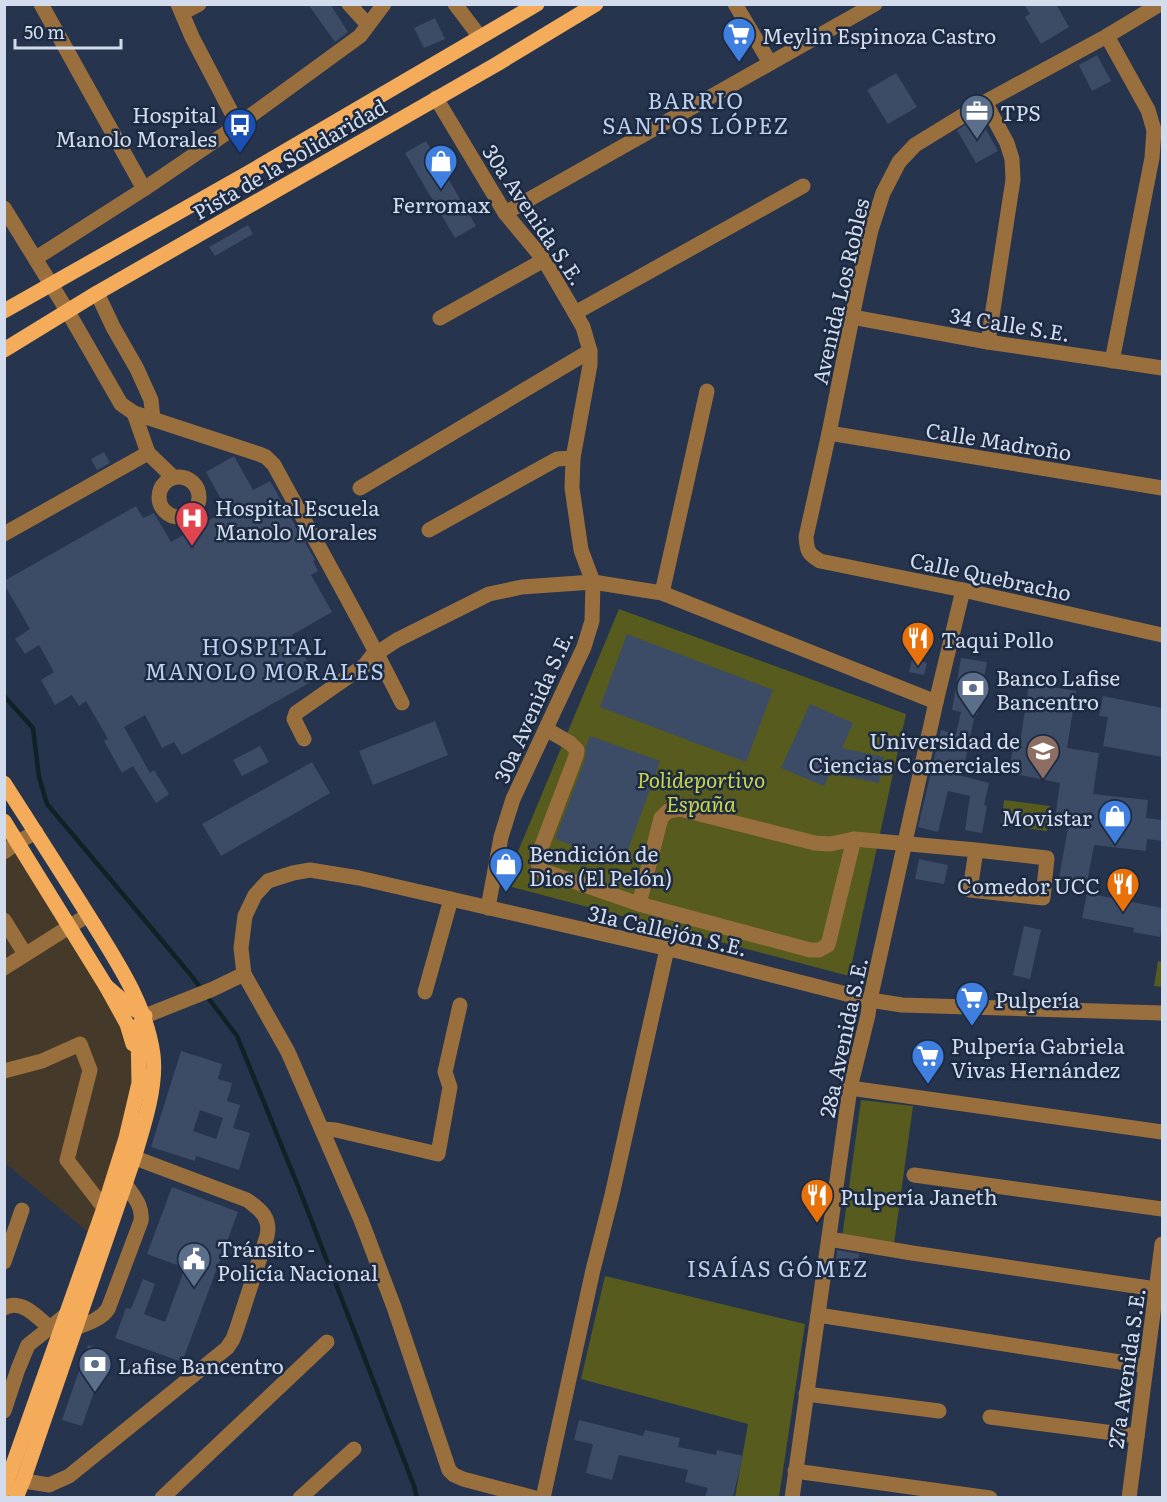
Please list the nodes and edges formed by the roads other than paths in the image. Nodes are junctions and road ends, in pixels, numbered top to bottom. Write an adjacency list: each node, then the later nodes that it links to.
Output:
1 (41, 4): 20 (street)
2 (199, 4): 11 (street)
3 (349, 4): 12 (street)
4 (384, 4): 12 (street)
5 (455, 4): 14 (street)
6 (537, 4): 14 (main road, Pista de la Solidaridad)
7 (596, 4): 16 (main road, Pista de la Solidaridad)
8 (735, 4): 15 (street)
9 (875, 4): 15 (street)
10 (1160, 4): 13 (street, Avenida Los Robles)
11 (180, 9): 18 (street)
12 (368, 25): 18 (street)
13 (1107, 36): 17 (street, Avenida Los Robles); 35 (street)
14 (480, 37): 25 (main road, Pista de la Solidaridad)
15 (770, 63): 22 (street)
16 (436, 98): 22 (street, 30a Avenida S.E.); 26 (main road, Pista de la Solidaridad)
17 (986, 102): 30 (street, Avenida Los Robles); 32 (street)
18 (238, 125): 20 (street)
19 (803, 186): 29 (street)
20 (144, 189): 23 (street)
21 (4, 208): 23 (street)
22 (505, 213): 24 (street, 30a Avenida S.E.)
23 (36, 258): 25 (street)
24 (544, 260): 29 (street, 30a Avenida S.E.); 31 (street)
25 (51, 284): 27 (main road, Pista de la Solidaridad); 28 (street)
26 (97, 293): 28 (main road, Pista de la Solidaridad); 39 (street)
27 (4, 311)
28 (68, 312): 33 (main road, Pista de la Solidaridad); 38 (street)
29 (575, 313): 34 (street, 30a Avenida S.E.)
30 (852, 317): 32 (street, 34 Calle S.E.); 40 (street, Avenida Los Robles)
31 (440, 318)
32 (988, 342): 35 (street, 34 Calle S.E.)
33 (4, 350)
34 (590, 351): 42 (street, 30a Avenida S.E.); 44 (street)
35 (1112, 361): 36 (street, 34 Calle S.E.)
36 (1162, 368)
37 (707, 391): 51 (street)
38 (134, 413): 39 (street); 41 (street)
39 (153, 419): 53 (street)
40 (829, 433): 45 (street, Calle Madroño); 48 (street, Avenida Los Robles)
41 (148, 453): 43 (street); 47 (street)
42 (573, 458): 46 (street); 49 (street, 30a Avenida S.E.)
43 (173, 477)
44 (360, 488)
45 (1162, 488)
46 (429, 530)
47 (4, 534)
48 (811, 555): 50 (street, Calle Quebracho)
49 (593, 582): 51 (street); 53 (street); 56 (street, 30a Avenida S.E.)
50 (963, 590): 52 (street, Calle Quebracho); 54 (street, 28a Avenida S.E.)
51 (662, 593): 54 (street)
52 (1162, 635)
53 (378, 653): 55 (street); 57 (street)
54 (936, 702): 63 (street, 28a Avenida S.E.)
55 (402, 703)
56 (546, 729): 67 (street); 68 (street, 30a Avenida S.E.)
57 (304, 739)
58 (4, 783): 60 (main road)
59 (4, 820): 62 (main road)
60 (36, 832): 62 (street); 69 (main road)
61 (854, 839): 63 (street); 67 (street); 67 (street)
62 (18, 842): 65 (street); 71 (main road)
63 (905, 844): 64 (street); 78 (street, 28a Avenida S.E.)
64 (976, 849): 64 (street)
65 (4, 852)
66 (450, 899): 68 (street, 31a Callejón S.E.); 75 (street, 31a Callejón S.E.); 77 (street)
67 (639, 904)
68 (488, 908): 72 (street, 31a Callejón S.E.)
69 (88, 915): 71 (street); 81 (main road)
70 (4, 920): 73 (street)
71 (70, 926): 73 (street); 76 (main road)
72 (667, 949): 78 (street, 31a Callejón S.E.); 116 (street)
73 (25, 954): 74 (street)
74 (4, 968)
75 (244, 974): 81 (street); 85 (street)
76 (106, 986): 81 (main road); 82 (main road)
77 (425, 992)
78 (870, 1000): 80 (street, 31a Callejón S.E.); 84 (street, 28a Avenida S.E.)
79 (460, 1005): 85 (street)
80 (1162, 1013)
81 (145, 1016): 82 (main road); 87 (main road)
82 (138, 1059): 87 (main road)
83 (4, 1071): 92 (street)
84 (850, 1088): 86 (street); 93 (street, 28a Avenida S.E.)
85 (322, 1129): 115 (street)
86 (1162, 1132)
87 (128, 1156): 89 (main road); 92 (main road); 111 (street)
88 (914, 1175): 90 (street)
89 (126, 1185): 92 (main road); 101 (street)
90 (1162, 1209)
91 (22, 1210): 95 (street)
92 (110, 1211): 98 (main road); 101 (main road)
93 (828, 1239): 96 (street); 99 (street, 28a Avenida S.E.)
94 (1162, 1244): 96 (street, 27a Avenida S.E.)
95 (4, 1262)
96 (1156, 1289): 103 (street, 27a Avenida S.E.)
97 (4, 1308): 100 (street)
98 (67, 1314): 100 (street); 111 (main road)
99 (818, 1314): 103 (street); 104 (street, 28a Avenida S.E.)
100 (49, 1327): 105 (street)
101 (75, 1328): 111 (main road)
102 (327, 1342): 112 (street)
103 (1146, 1366): 108 (street, 27a Avenida S.E.)
104 (806, 1394): 106 (street); 110 (street, 28a Avenida S.E.)
105 (4, 1411)
106 (939, 1411)
107 (990, 1417): 108 (street)
108 (1137, 1436): 119 (street, 27a Avenida S.E.)
109 (354, 1449): 114 (street)
110 (795, 1471): 117 (street, 28a Avenida S.E.); 118 (street)
111 (12, 1483): 113 (main road)
112 (170, 1495)
113 (16, 1497)
114 (300, 1497)
115 (536, 1497)
116 (543, 1497)
117 (792, 1497)
118 (990, 1497)
119 (1129, 1497)

